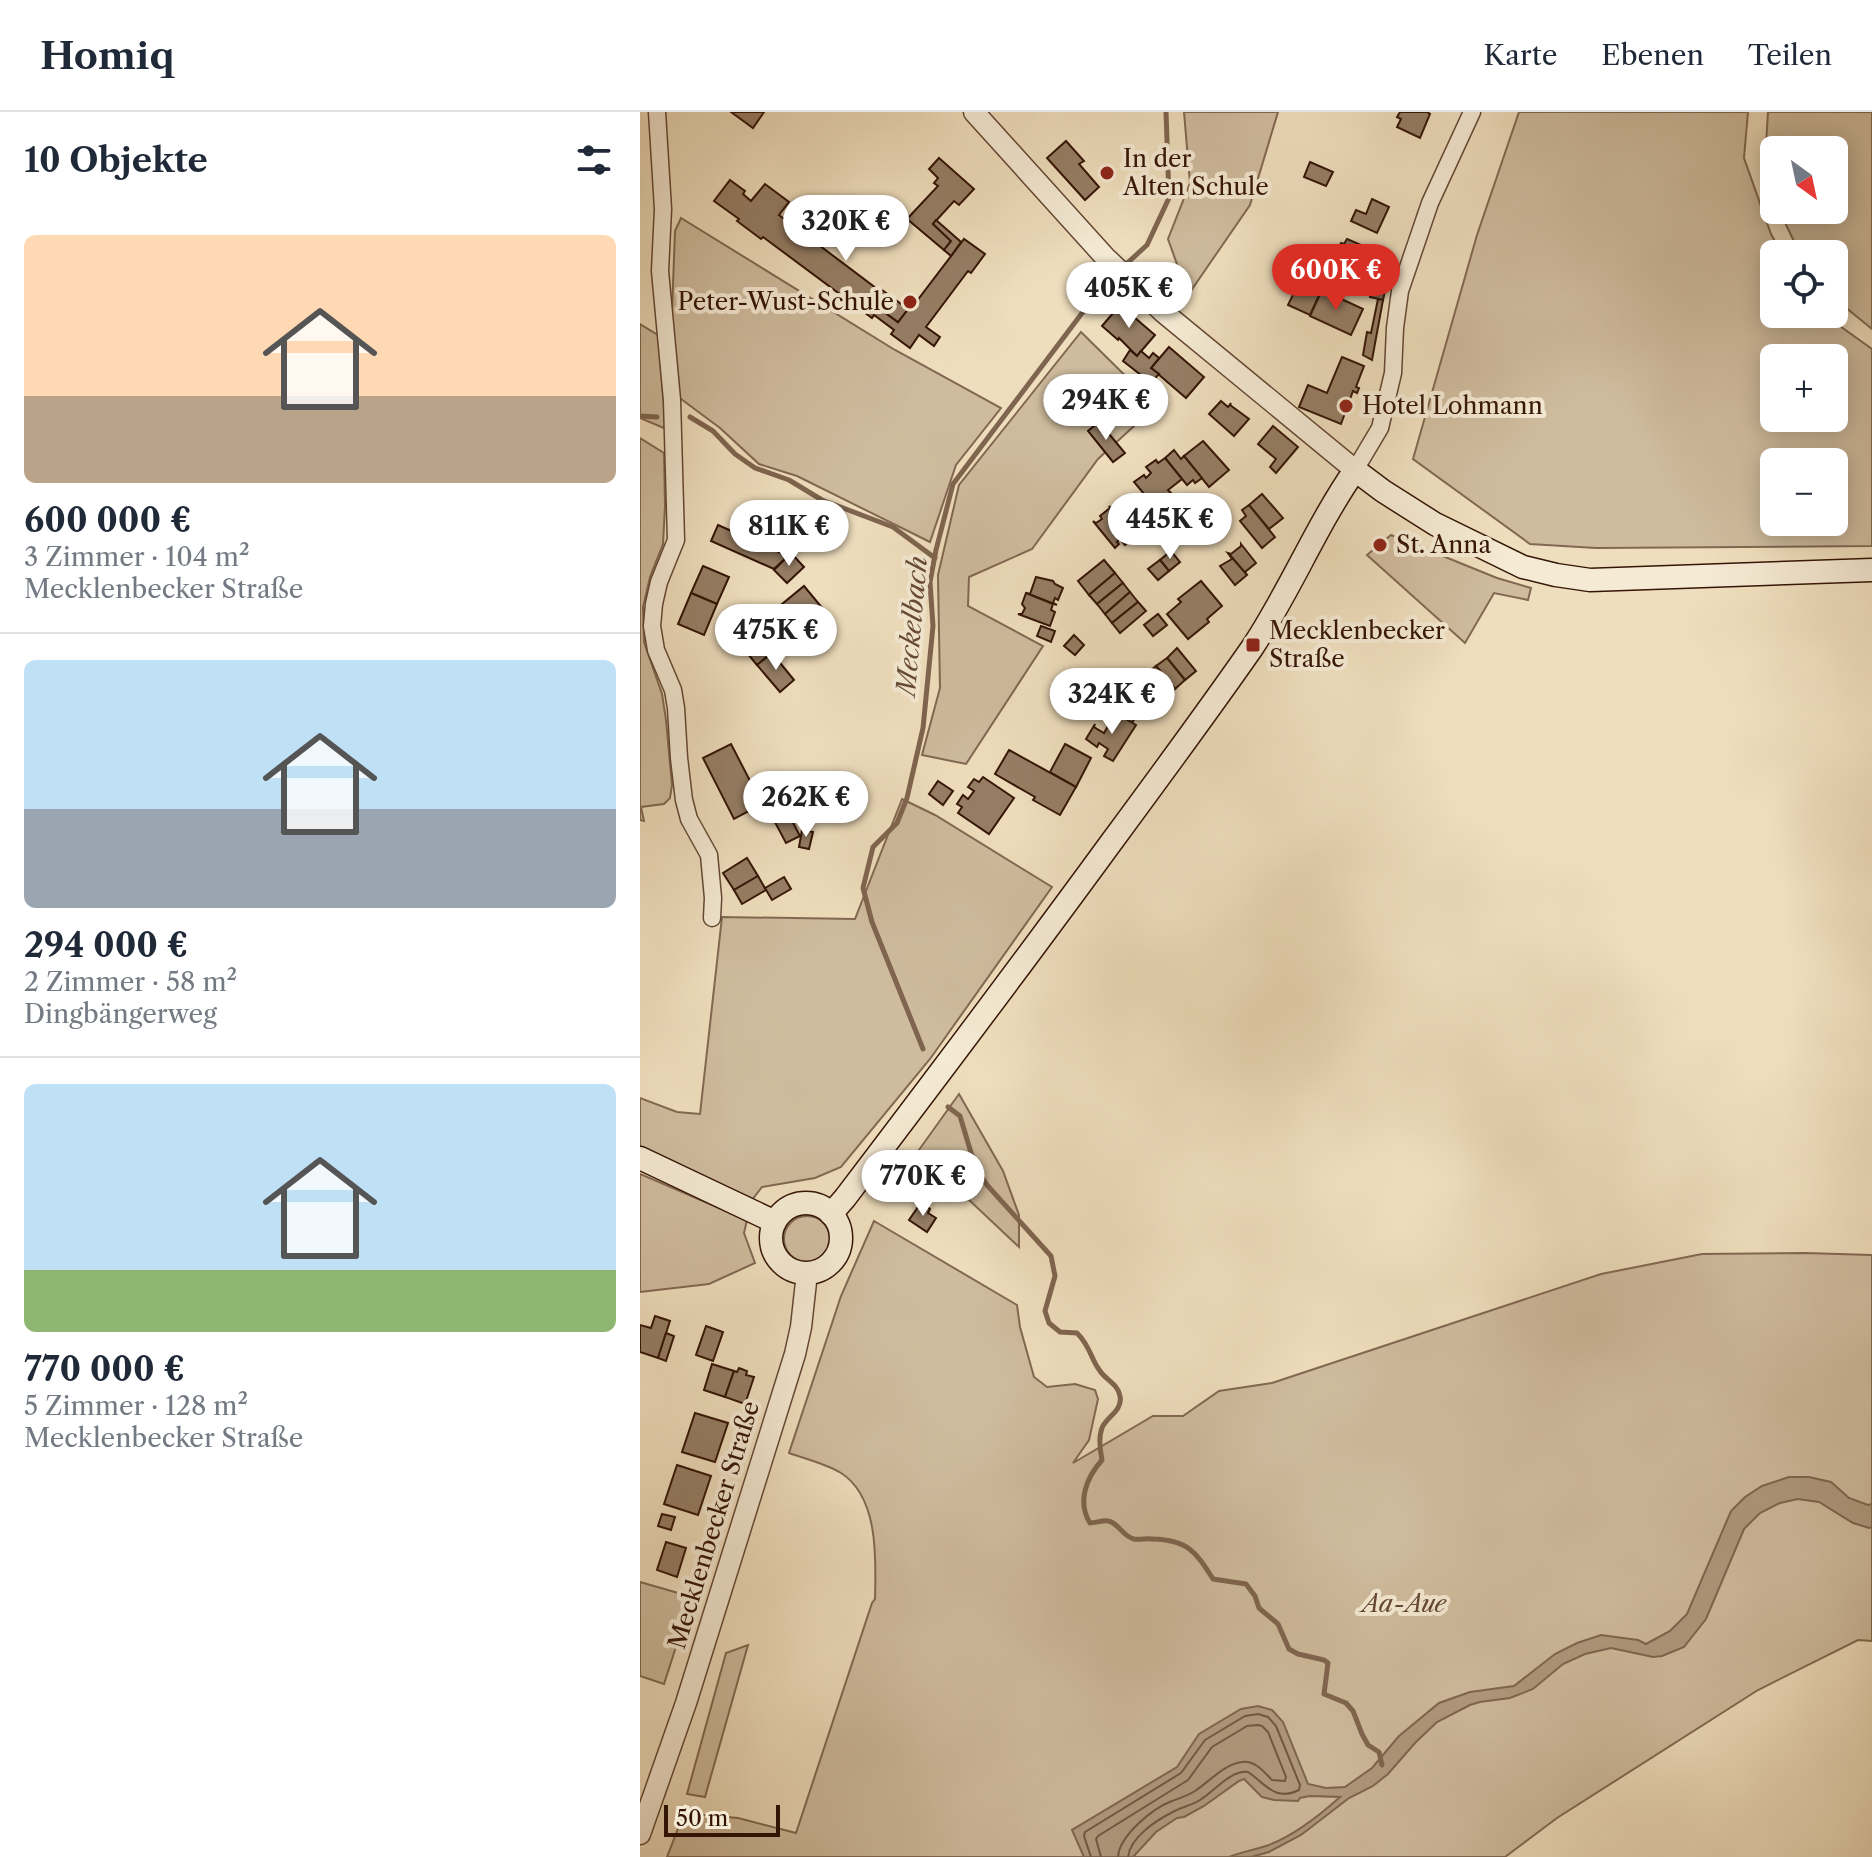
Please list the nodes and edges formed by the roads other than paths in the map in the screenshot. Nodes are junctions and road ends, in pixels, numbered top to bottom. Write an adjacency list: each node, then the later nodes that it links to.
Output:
1 (657, 112): 6 (street)
2 (974, 112): 4 (street)
3 (1472, 112): 4 (street)
4 (1355, 470): 5 (main road); 8 (main road)
5 (1872, 570)
6 (712, 918)
7 (640, 1158): 9 (main road)
8 (831, 1214): 9 (main road); 10 (main road)
9 (775, 1222): 10 (main road)
10 (807, 1273): 11 (street, Mecklenbecker Straße)
11 (640, 1834)

